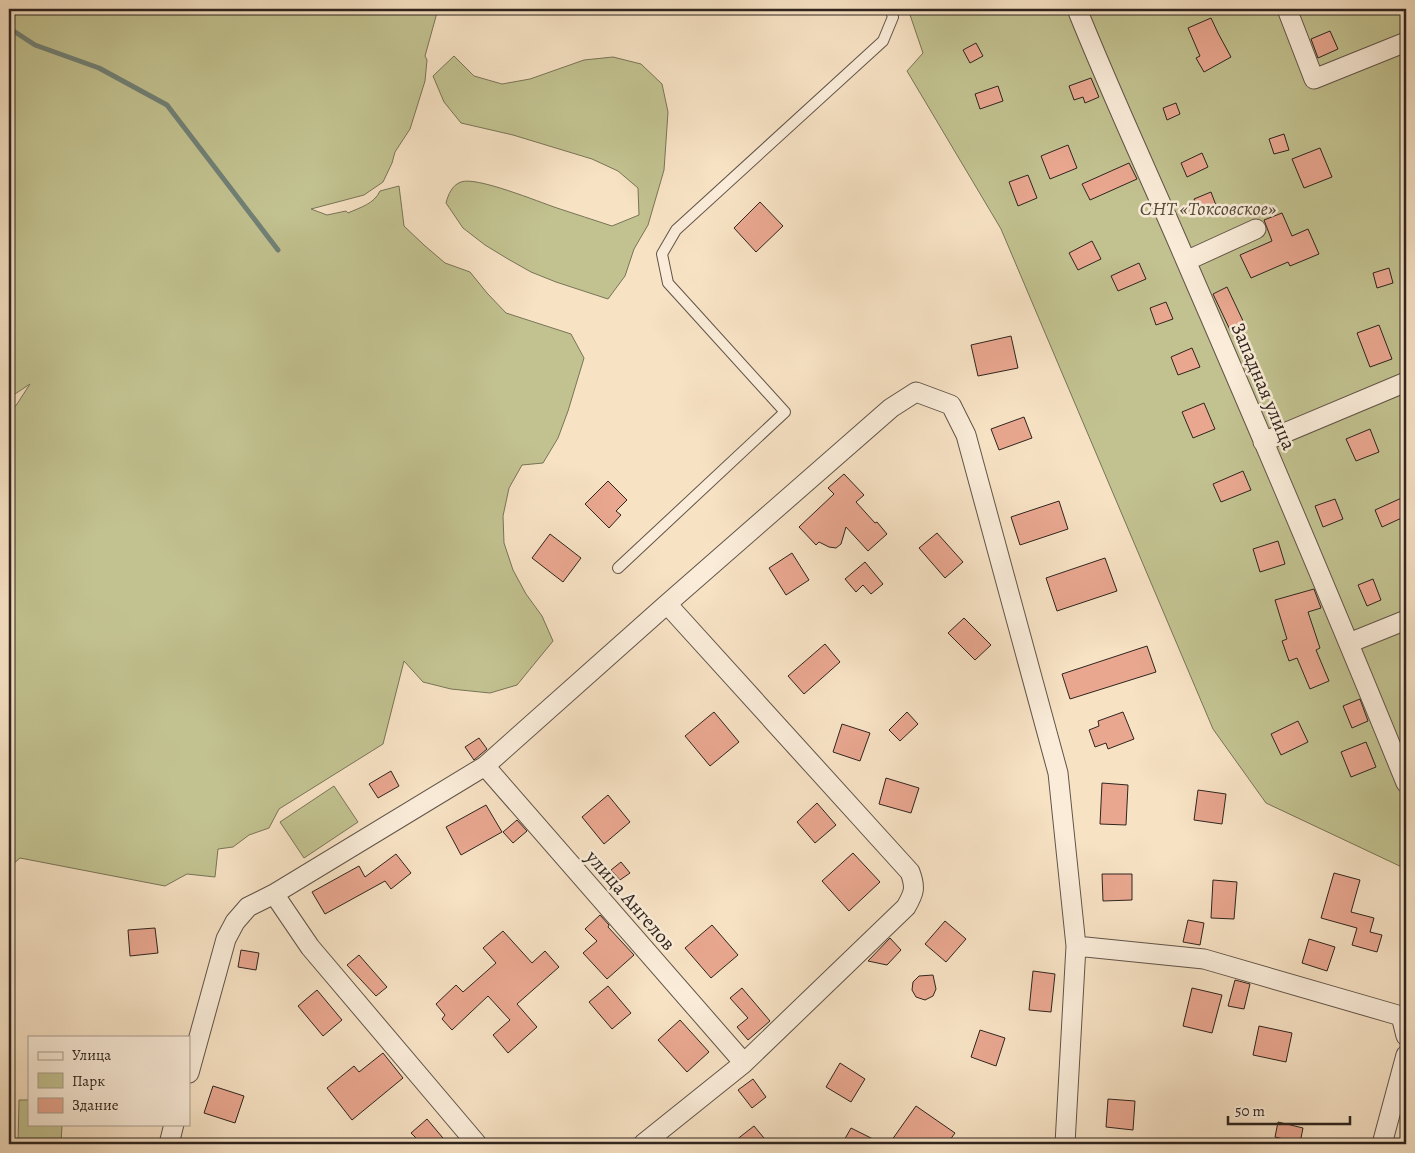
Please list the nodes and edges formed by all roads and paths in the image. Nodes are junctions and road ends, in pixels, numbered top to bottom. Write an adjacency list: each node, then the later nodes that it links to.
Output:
1 (890, 9): 9 (lane)
2 (1077, 9): 6 (street, Западная улица)
3 (1287, 9): 4 (street)
4 (1406, 42)
5 (1256, 229): 6 (street)
6 (1186, 261): 8 (street, Западная улица)
7 (1406, 382): 8 (street)
8 (1263, 442): 12 (street, Западная улица)
9 (618, 568)
10 (667, 604): 13 (street); 16 (street); 19 (street)
11 (1406, 620): 12 (street)
12 (1349, 643): 14 (street, Западная улица)
13 (485, 766): 15 (street); 19 (street, улица Ангелов)
14 (1406, 783)
15 (274, 894): 20 (street); 23 (street)
16 (1076, 946): 17 (street); 25 (street)
17 (1406, 1036)
18 (1406, 1055): 26 (street)
19 (744, 1062): 24 (street)
20 (190, 1068)
21 (174, 1126): 22 (street)
22 (169, 1144)
23 (477, 1144)
24 (642, 1144)
25 (1065, 1144)
26 (1382, 1144)

